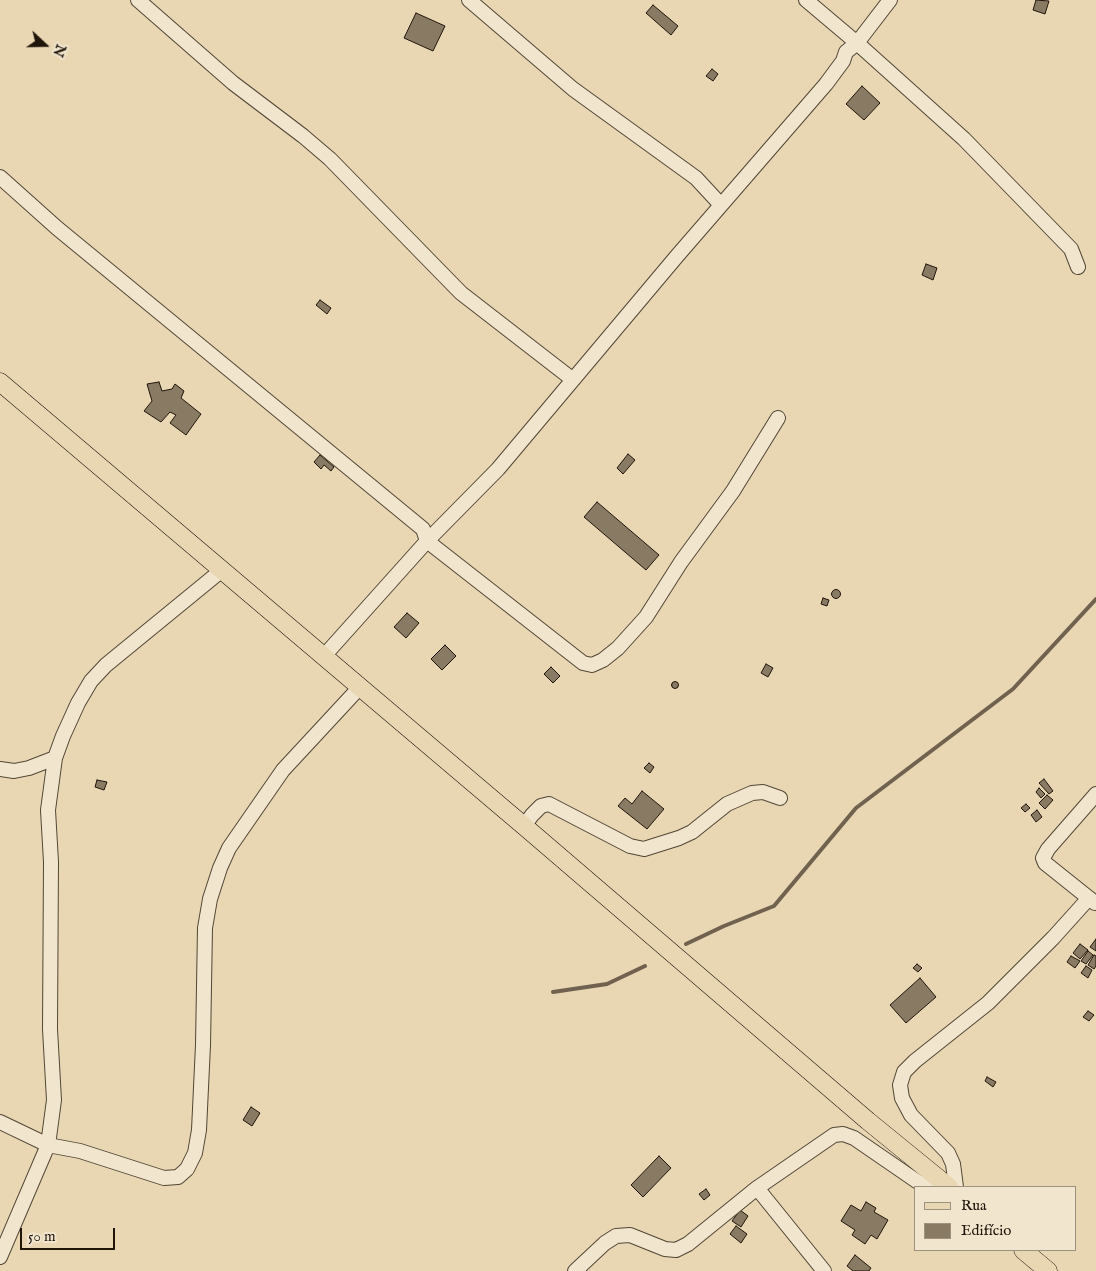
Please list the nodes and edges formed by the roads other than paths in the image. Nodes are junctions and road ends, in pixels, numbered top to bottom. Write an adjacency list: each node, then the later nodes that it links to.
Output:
1 (138, 0): 9 (street)
2 (469, 0): 7 (street)
3 (806, 0): 5 (street)
4 (890, 0): 5 (street)
5 (857, 43): 7 (street); 8 (street)
6 (0, 178): 12 (street)
7 (721, 205): 9 (street)
8 (1078, 267)
9 (572, 379): 12 (street)
10 (0, 382): 13 (main road)
11 (778, 418): 12 (street)
12 (427, 542): 14 (street)
13 (222, 570): 14 (main road); 16 (street)
14 (324, 656): 15 (main road)
15 (360, 687): 20 (main road); 23 (street)
16 (55, 758): 17 (street); 23 (street)
17 (0, 769)
18 (1096, 794): 21 (street)
19 (780, 798): 20 (street)
20 (524, 826): 25 (main road)
21 (1092, 901): 26 (street)
22 (0, 1122): 23 (street)
23 (48, 1145): 29 (street)
24 (928, 1186): 27 (street)
25 (948, 1186)
26 (956, 1186)
27 (757, 1188): 30 (street); 31 (street)
28 (1024, 1251): 32 (main road)
29 (0, 1257)
30 (575, 1271)
31 (824, 1271)
32 (1048, 1271)

